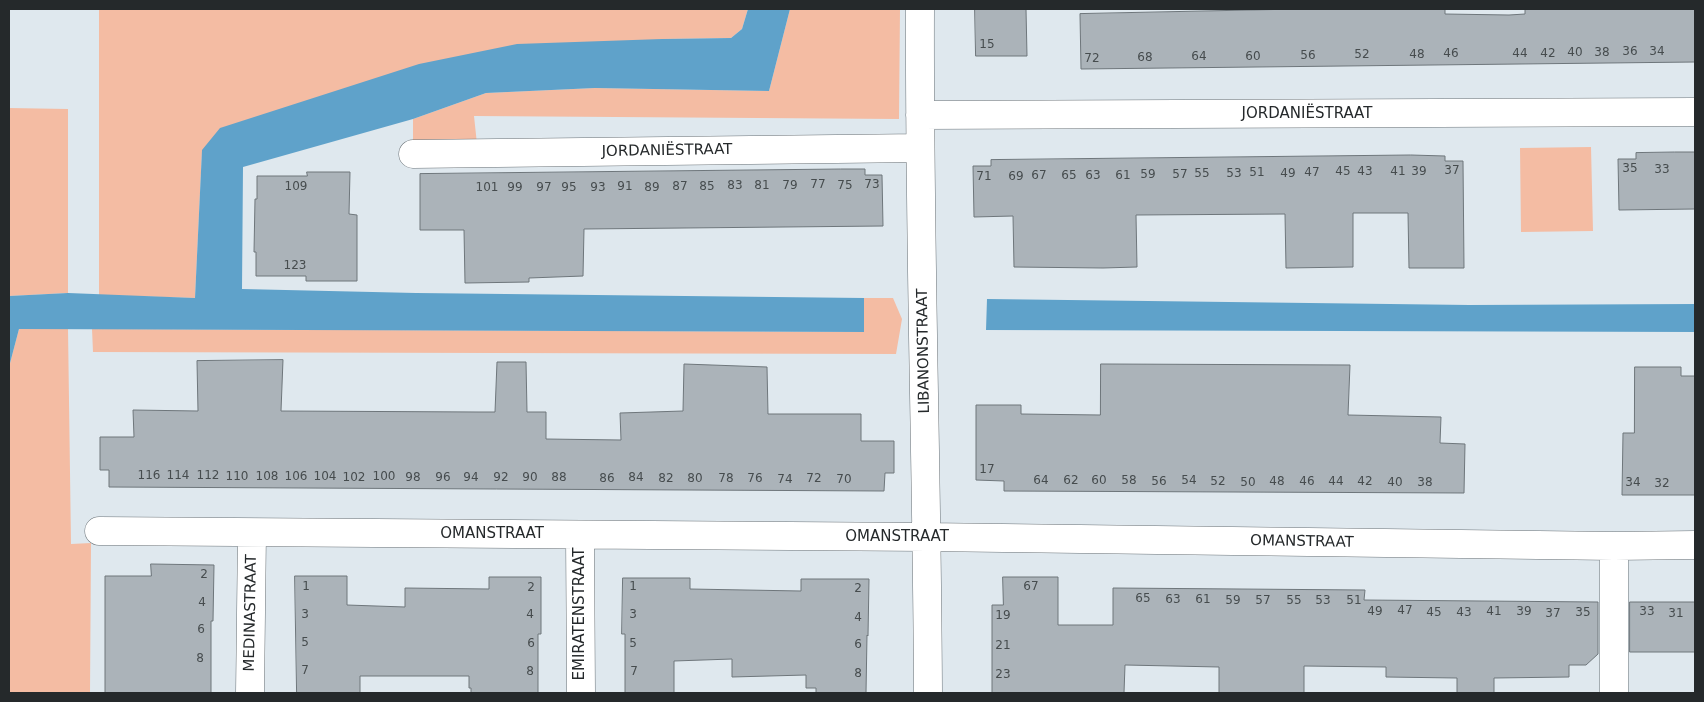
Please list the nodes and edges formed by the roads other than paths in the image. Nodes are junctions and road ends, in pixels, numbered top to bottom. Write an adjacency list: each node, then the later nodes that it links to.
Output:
1 (920, 9): 3 (street, LIBANONSTRAAT)
2 (1695, 112): 3 (street, JORDANIËSTRAAT)
3 (920, 115): 4 (street, LIBANONSTRAAT)
4 (920, 148): 5 (street, JORDANIËSTRAAT); 9 (street, LIBANONSTRAAT)
5 (414, 154)
6 (99, 531): 7 (street, OMANSTRAAT)
7 (252, 533): 8 (street, OMANSTRAAT); 12 (street, MEDINASTRAAT)
8 (580, 535): 9 (street, OMANSTRAAT); 13 (street, EMIRATENSTRAAT)
9 (927, 537): 11 (street, OMANSTRAAT); 14 (street, LIBANONSTRAAT)
10 (1695, 545): 11 (street, OMANSTRAAT)
11 (1614, 546): 15 (street)
12 (250, 693)
13 (581, 693)
14 (928, 693)
15 (1614, 693)

